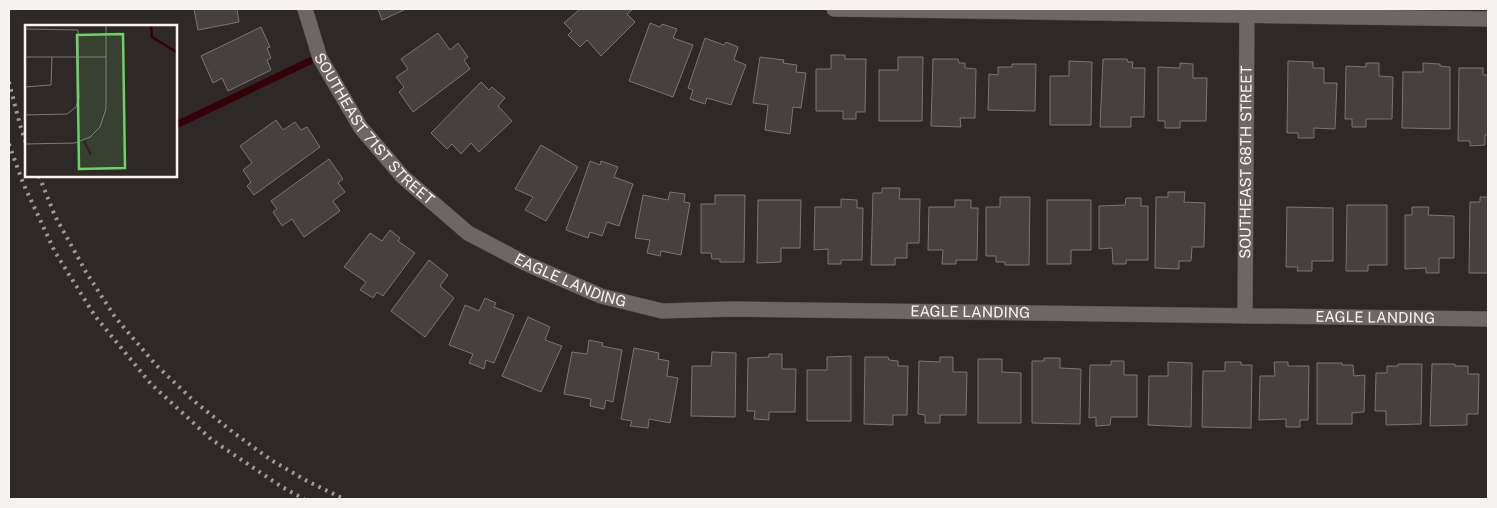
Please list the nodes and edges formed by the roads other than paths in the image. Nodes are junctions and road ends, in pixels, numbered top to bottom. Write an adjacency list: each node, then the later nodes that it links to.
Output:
1 (305, 9): 5 (street, SOUTHEAST 71ST STREET)
2 (834, 9): 3 (street)
3 (1247, 12): 4 (street); 6 (street, SOUTHEAST 68TH STREET)
4 (1488, 19)
5 (468, 233): 6 (street, EAGLE LANDING)
6 (1245, 316): 7 (street, EAGLE LANDING)
7 (1488, 319)

